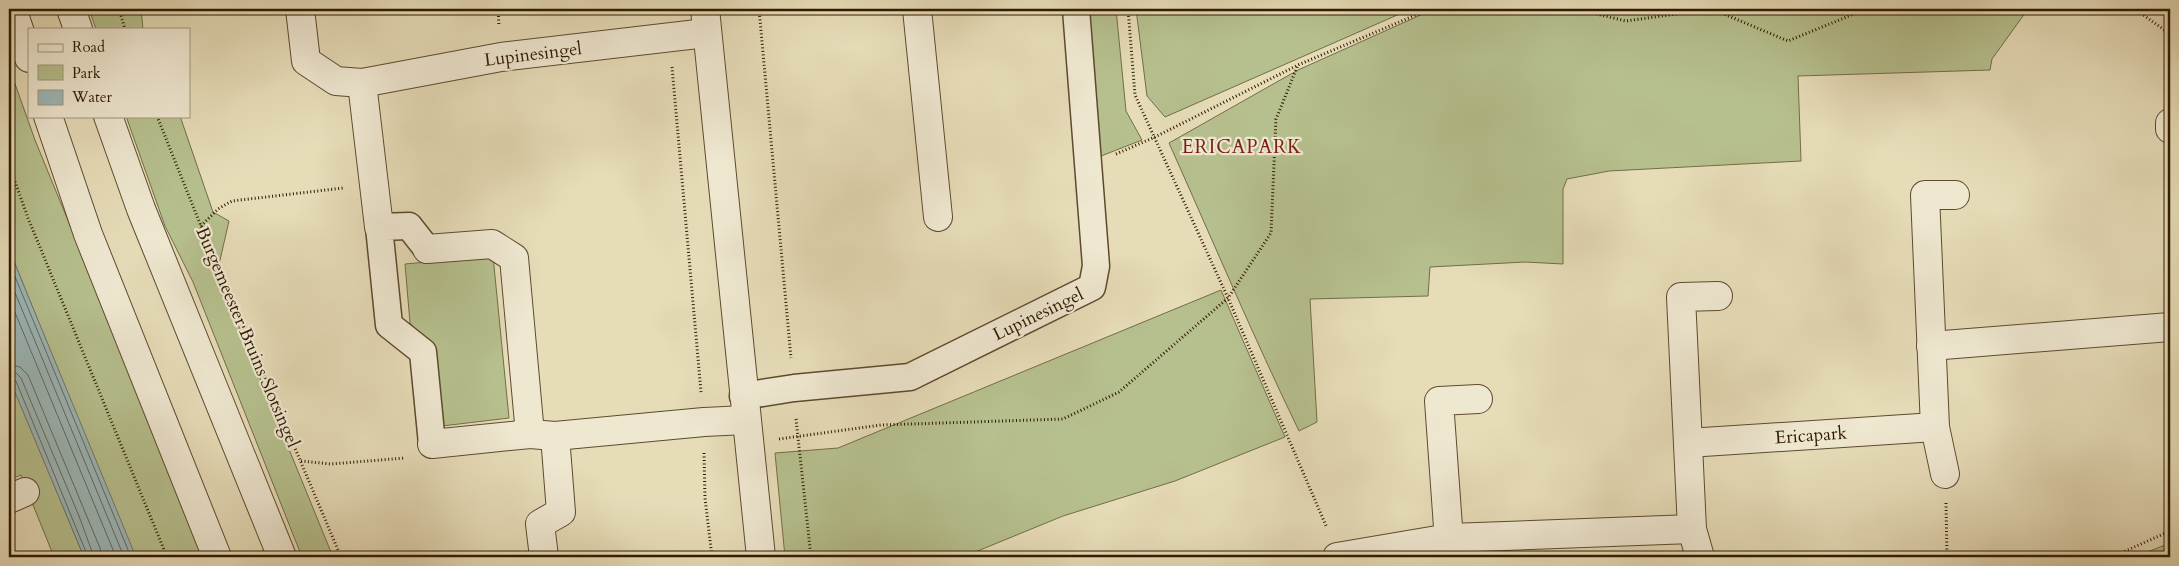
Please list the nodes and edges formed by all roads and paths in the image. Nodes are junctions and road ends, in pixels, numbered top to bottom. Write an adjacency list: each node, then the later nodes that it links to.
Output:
1 (12, 9): 19 (street)
2 (71, 9): 15 (street)
3 (119, 9): 16 (path)
4 (300, 9): 21 (street, Lupinesingel)
5 (759, 9): 40 (path)
6 (917, 9): 32 (street)
7 (1076, 9): 29 (street, Lupinesingel)
8 (1128, 9): 27 (path)
9 (1430, 9): 20 (path)
10 (1576, 9): 11 (path)
11 (1712, 9): 12 (path)
12 (1866, 9)
13 (2135, 9): 17 (path)
14 (705, 21): 18 (street, Lupinesingel); 42 (street, Lupinesingel)
15 (78, 28)
16 (125, 28)
17 (2170, 34)
18 (670, 37): 21 (street, Lupinesingel); 43 (path)
19 (28, 55)
20 (1298, 64): 27 (path); 37 (path)
21 (362, 84): 30 (street)
22 (49, 118): 56 (street)
23 (109, 118): 57 (street)
24 (158, 118): 33 (path, Burgemeester Bruins Slotsingel)
25 (2170, 123): 26 (street)
26 (2170, 129)
27 (1155, 137): 29 (path); 37 (path)
28 (9, 165): 55 (path)
29 (1088, 166): 40 (street, Lupinesingel)
30 (374, 185): 33 (path); 34 (street)
31 (1955, 195): 39 (street)
32 (938, 217)
33 (201, 226): 49 (path, Burgemeester Bruins Slotsingel)
34 (379, 227): 35 (street); 48 (street)
35 (427, 249): 45 (street)
36 (1718, 296): 47 (street)
37 (1228, 298): 46 (path); 63 (path)
38 (2170, 327): 39 (street)
39 (1931, 346): 44 (street)
40 (794, 388): 42 (street, Lupinesingel); 46 (path)
41 (1478, 399): 53 (street)
42 (746, 420): 43 (street, Lupinesingel); 46 (path); 61 (street, Lupinesingel)
43 (704, 422): 45 (street, Lupinesingel); 60 (path)
44 (1935, 428): 47 (street, Ericapark); 50 (street)
45 (542, 435): 48 (street, Lupinesingel); 59 (street)
46 (797, 436): 62 (path)
47 (1688, 443): 51 (street)
48 (432, 444): 49 (path)
49 (301, 461): 58 (path, Burgemeester Bruins Slotsingel)
50 (1945, 474): 65 (path)
51 (1692, 529): 53 (street); 64 (street)
52 (2170, 531): 54 (path)
53 (1450, 548): 63 (street)
54 (2120, 554): 66 (path); 67 (path)
55 (167, 557)
56 (217, 557)
57 (282, 557)
58 (340, 557)
59 (544, 557)
60 (712, 557)
61 (761, 557)
62 (811, 557)
63 (1338, 557)
64 (1700, 557)
65 (1947, 557)
66 (2036, 557)
67 (2112, 557)

